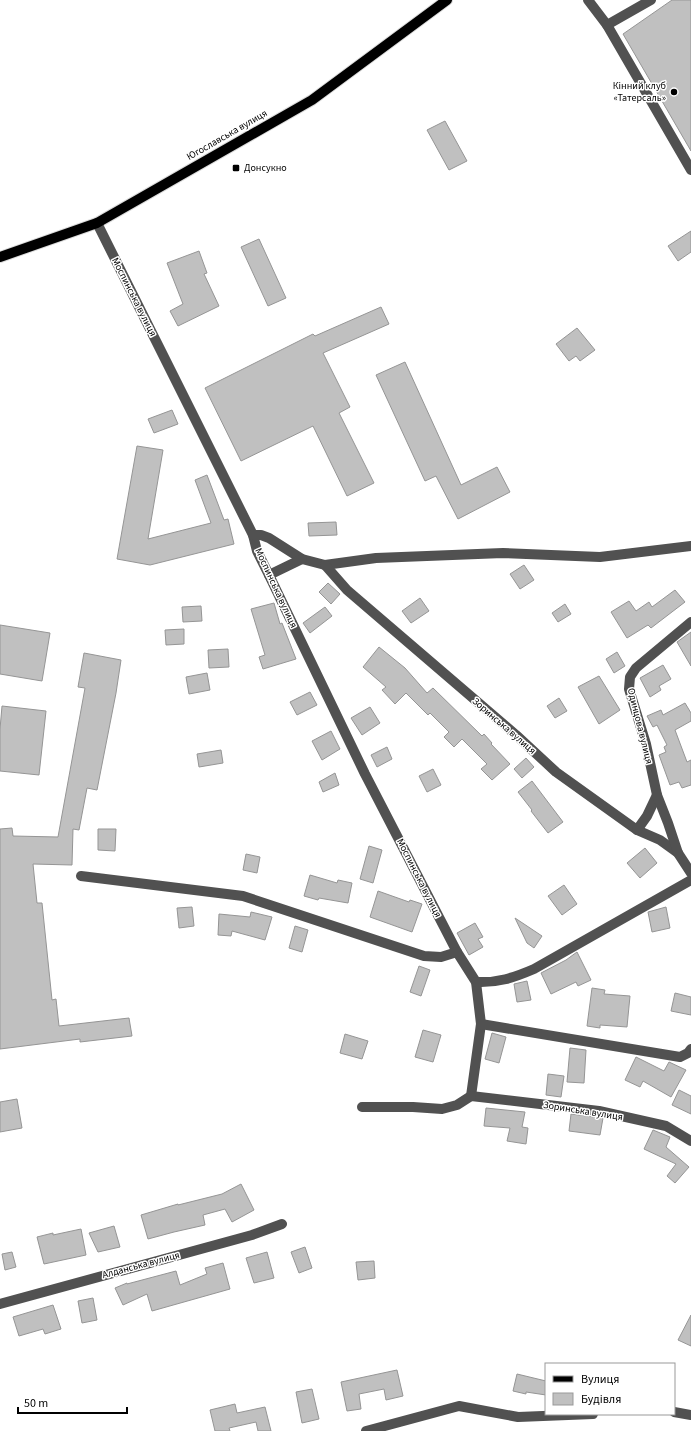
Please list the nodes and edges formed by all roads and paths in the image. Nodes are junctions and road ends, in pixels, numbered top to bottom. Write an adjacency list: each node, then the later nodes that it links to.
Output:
1 (447, 0): 6 (main road, Югославська вулиця)
2 (588, 0): 4 (street)
3 (651, 0): 4 (street)
4 (607, 25): 5 (street)
5 (691, 170)
6 (97, 223): 7 (main road, Югославська вулиця); 8 (street, Моспинська вулиця)
7 (0, 257)
8 (253, 535): 10 (street); 12 (street, Моспинська вулиця)
9 (691, 546): 11 (street)
10 (302, 559): 11 (street); 12 (street)
11 (325, 565): 15 (street, Зоринська вулиця)
12 (269, 575): 20 (street, Моспинська вулиця)
13 (691, 622): 14 (street, Одинцова вулиця)
14 (657, 795): 15 (street); 16 (street, Одинцова вулиця)
15 (637, 830): 16 (street, Зоринська вулиця)
16 (678, 853): 17 (street, Зоринська вулиця)
17 (691, 873)
18 (81, 876): 20 (street)
19 (691, 880): 21 (street)
20 (457, 952): 21 (street, Моспинська вулиця)
21 (476, 982): 22 (street, Моспинська вулиця)
22 (480, 1024): 23 (street); 24 (street, Моспинська вулиця)
23 (691, 1049)
24 (471, 1096): 25 (street); 26 (street, Зоринська вулиця)
25 (362, 1108)
26 (691, 1141)
27 (282, 1224): 28 (street, Алданська вулиця)
28 (0, 1304)
29 (675, 1412): 31 (street)
30 (568, 1415): 32 (street)
31 (691, 1415)
32 (366, 1431)

